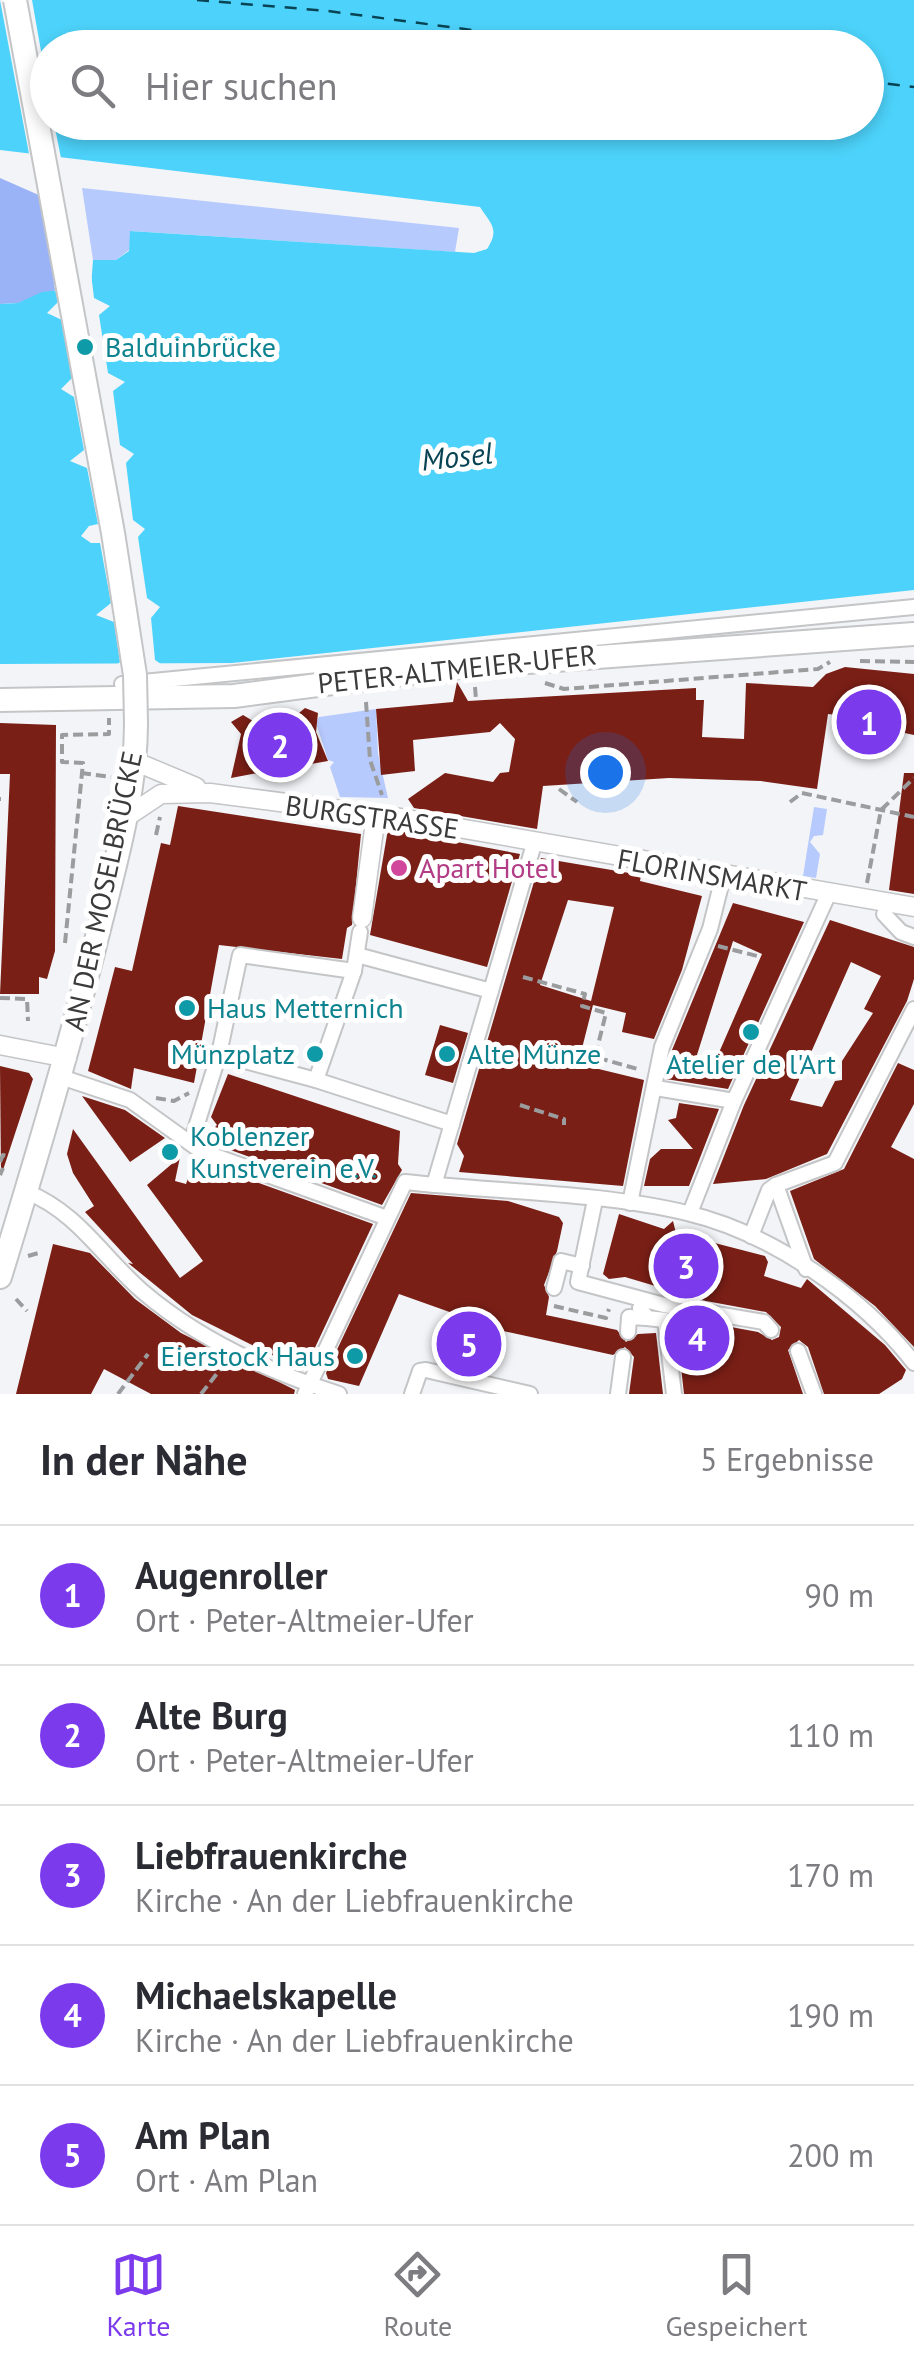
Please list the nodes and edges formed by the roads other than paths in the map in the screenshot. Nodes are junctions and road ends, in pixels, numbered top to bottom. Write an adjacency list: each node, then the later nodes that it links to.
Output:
1 (15, 0): 2 (street, AN DER MOSELBRÜCKE, bridge)
2 (30, 82)
3 (41, 140): 8 (street, AN DER MOSELBRÜCKE, bridge)
4 (914, 607): 6 (street, PETER-ALTMEIER-UFER)
5 (914, 634): 7 (street, PETER-ALTMEIER-UFER)
6 (122, 684)
7 (0, 700)
8 (134, 760): 9 (street, BURGSTRASSE); 11 (street, AN DER MOSELBRÜCKE)
9 (210, 793): 10 (street, BURGSTRASSE); 11 (street, BURGSTRASSE)
10 (380, 807): 12 (street, BURGSTRASSE); 17 (street)
11 (125, 818): 25 (street, AN DER MOSELBRÜCKE)
12 (534, 844): 13 (street, FLORINSMARKT); 21 (street)
13 (723, 877): 14 (street, FLORINSMARKT); 28 (street)
14 (828, 895): 16 (street, FLORINSMARKT); 30 (street)
15 (914, 907): 16 (street, FLORINSMARKT)
16 (887, 909): 18 (street)
17 (361, 925): 19 (street)
18 (914, 937)
19 (356, 955): 20 (street); 21 (street)
20 (354, 971): 24 (street); 27 (street)
21 (491, 991): 31 (street)
22 (914, 1009): 34 (street)
23 (0, 1045): 25 (street)
24 (219, 1054): 26 (street); 27 (street)
25 (64, 1068): 32 (street); 35 (street, AN DER MOSELBRÜCKE)
26 (212, 1080): 29 (street); 32 (street)
27 (316, 1080): 31 (street)
28 (656, 1088): 30 (street); 37 (street)
29 (192, 1091)
30 (734, 1101): 38 (street)
31 (452, 1124): 33 (street)
32 (192, 1142): 39 (street)
33 (434, 1185): 36 (street); 39 (street)
34 (776, 1185): 40 (street); 42 (street)
35 (26, 1192): 43 (street, AN DER MOSELBRÜCKE); 54 (street)
36 (595, 1200): 37 (street); 41 (street)
37 (630, 1202): 38 (street)
38 (690, 1214): 40 (street)
39 (387, 1218): 54 (street)
40 (752, 1236): 42 (street)
41 (582, 1266): 44 (street); 44 (street)
42 (806, 1270): 53 (street)
43 (0, 1277)
44 (580, 1283): 45 (street); 46 (street)
45 (631, 1304): 47 (street); 48 (street); 48 (street); 50 (street)
46 (578, 1306)
47 (608, 1309)
48 (664, 1312): 49 (street); 59 (street)
49 (771, 1330)
50 (628, 1332)
51 (798, 1351): 60 (street)
52 (623, 1357): 58 (street)
53 (914, 1363)
54 (308, 1389): 55 (street)
55 (339, 1394)
56 (412, 1394): 57 (street)
57 (530, 1394)
58 (618, 1394)
59 (674, 1394)
60 (814, 1394)

